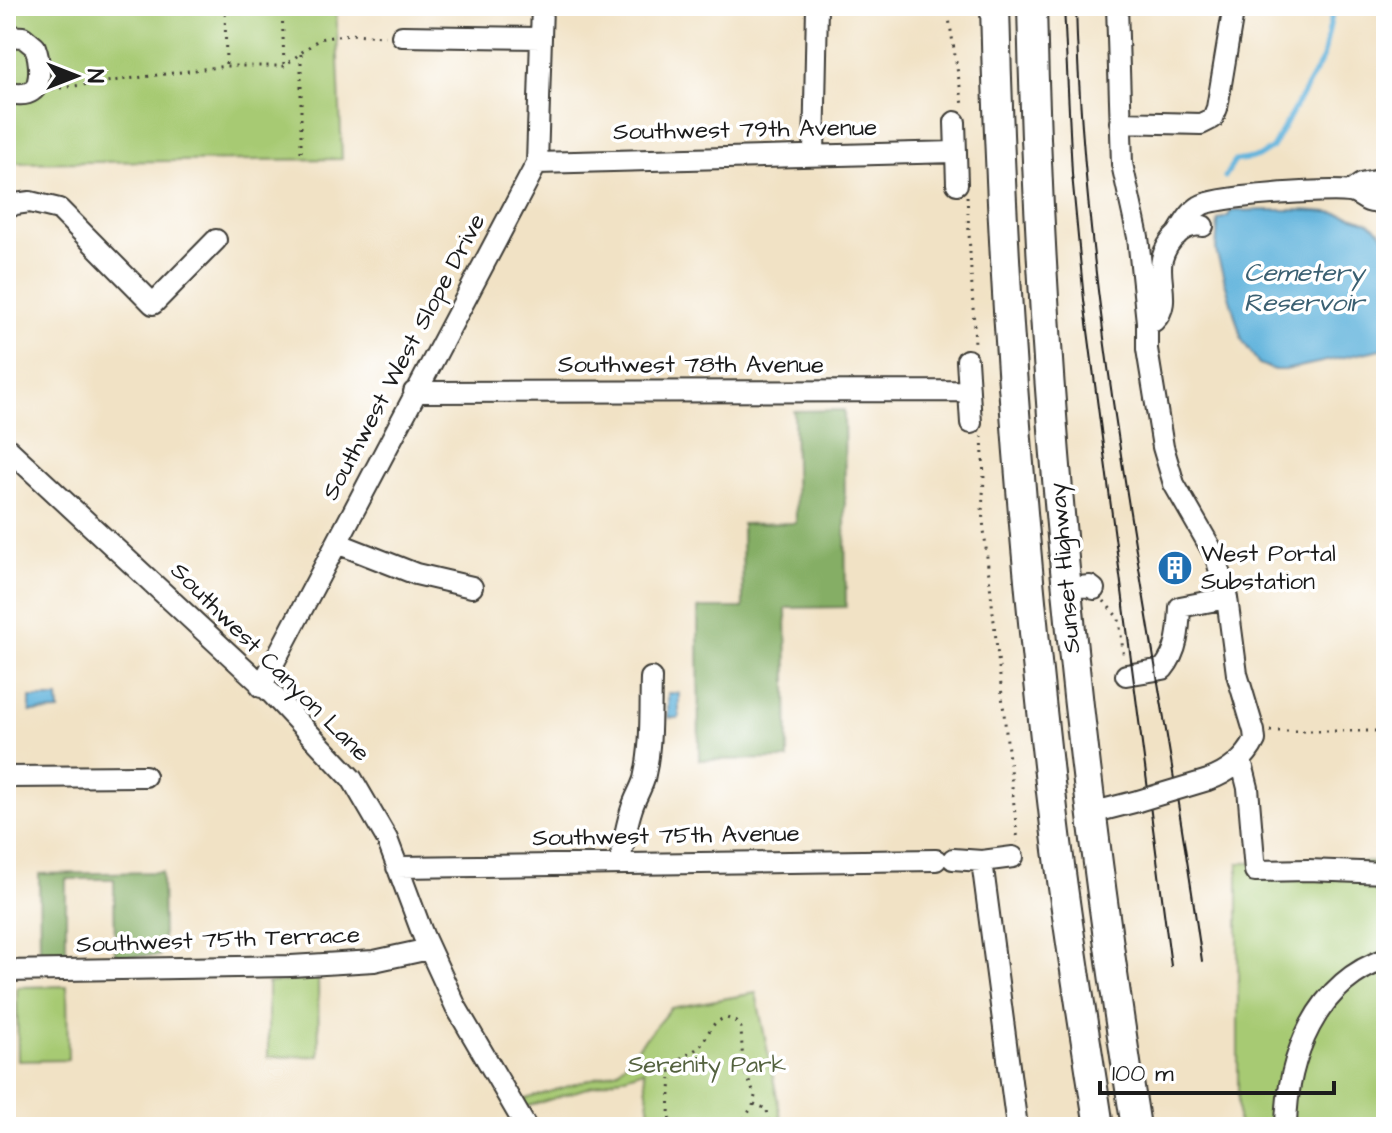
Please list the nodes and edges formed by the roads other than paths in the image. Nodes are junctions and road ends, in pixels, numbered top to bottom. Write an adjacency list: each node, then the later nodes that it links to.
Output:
1 (542, 6): 9 (street, Southwest West Slope Drive)
2 (817, 6): 14 (street)
3 (995, 6): 48 (highway, Sunset Highway)
4 (1032, 6): 37 (highway, Sunset Highway)
5 (1117, 6): 12 (street)
6 (1234, 6): 12 (street)
7 (6, 36): 10 (street)
8 (402, 36): 9 (street)
9 (541, 38): 15 (street, Southwest West Slope Drive)
10 (6, 93)
11 (955, 122): 13 (street)
12 (1120, 122): 22 (street)
13 (955, 152): 14 (street, Southwest 79th Avenue); 16 (street)
14 (814, 155): 15 (street, Southwest 79th Avenue)
15 (537, 163): 25 (street, Southwest West Slope Drive)
16 (957, 184)
17 (1351, 191): 20 (street)
18 (6, 209): 21 (street)
19 (1203, 226): 20 (street)
20 (1177, 235): 22 (street)
21 (216, 240)
22 (1147, 322): 30 (street)
23 (967, 360): 24 (street)
24 (968, 391): 25 (street, Southwest 78th Avenue); 26 (street)
25 (414, 392): 28 (street, Southwest West Slope Drive)
26 (971, 423)
27 (6, 447): 33 (street, Southwest Canyon Lane)
28 (337, 543): 29 (street); 33 (street, Southwest West Slope Drive)
29 (472, 587)
30 (1227, 598): 31 (street); 34 (street)
31 (1126, 675)
32 (651, 678): 40 (street)
33 (261, 687): 41 (street, Southwest Canyon Lane)
34 (1241, 760): 37 (street, bridge); 42 (street)
35 (145, 776): 36 (street)
36 (6, 777)
37 (1091, 813): 49 (highway, Sunset Highway)
38 (1013, 857): 39 (street, Southwest 75th Avenue)
39 (982, 861): 40 (street, Southwest 75th Avenue); 47 (street)
40 (620, 863): 41 (street, Southwest 75th Avenue)
41 (397, 867): 43 (street, Southwest Canyon Lane)
42 (1386, 873)
43 (429, 949): 45 (street, Southwest 75th Terrace); 46 (street, Southwest Canyon Lane)
44 (1386, 959): 50 (street)
45 (6, 971)
46 (526, 1127)
47 (1017, 1127)
48 (1099, 1127)
49 (1136, 1127)
50 (1286, 1127)

